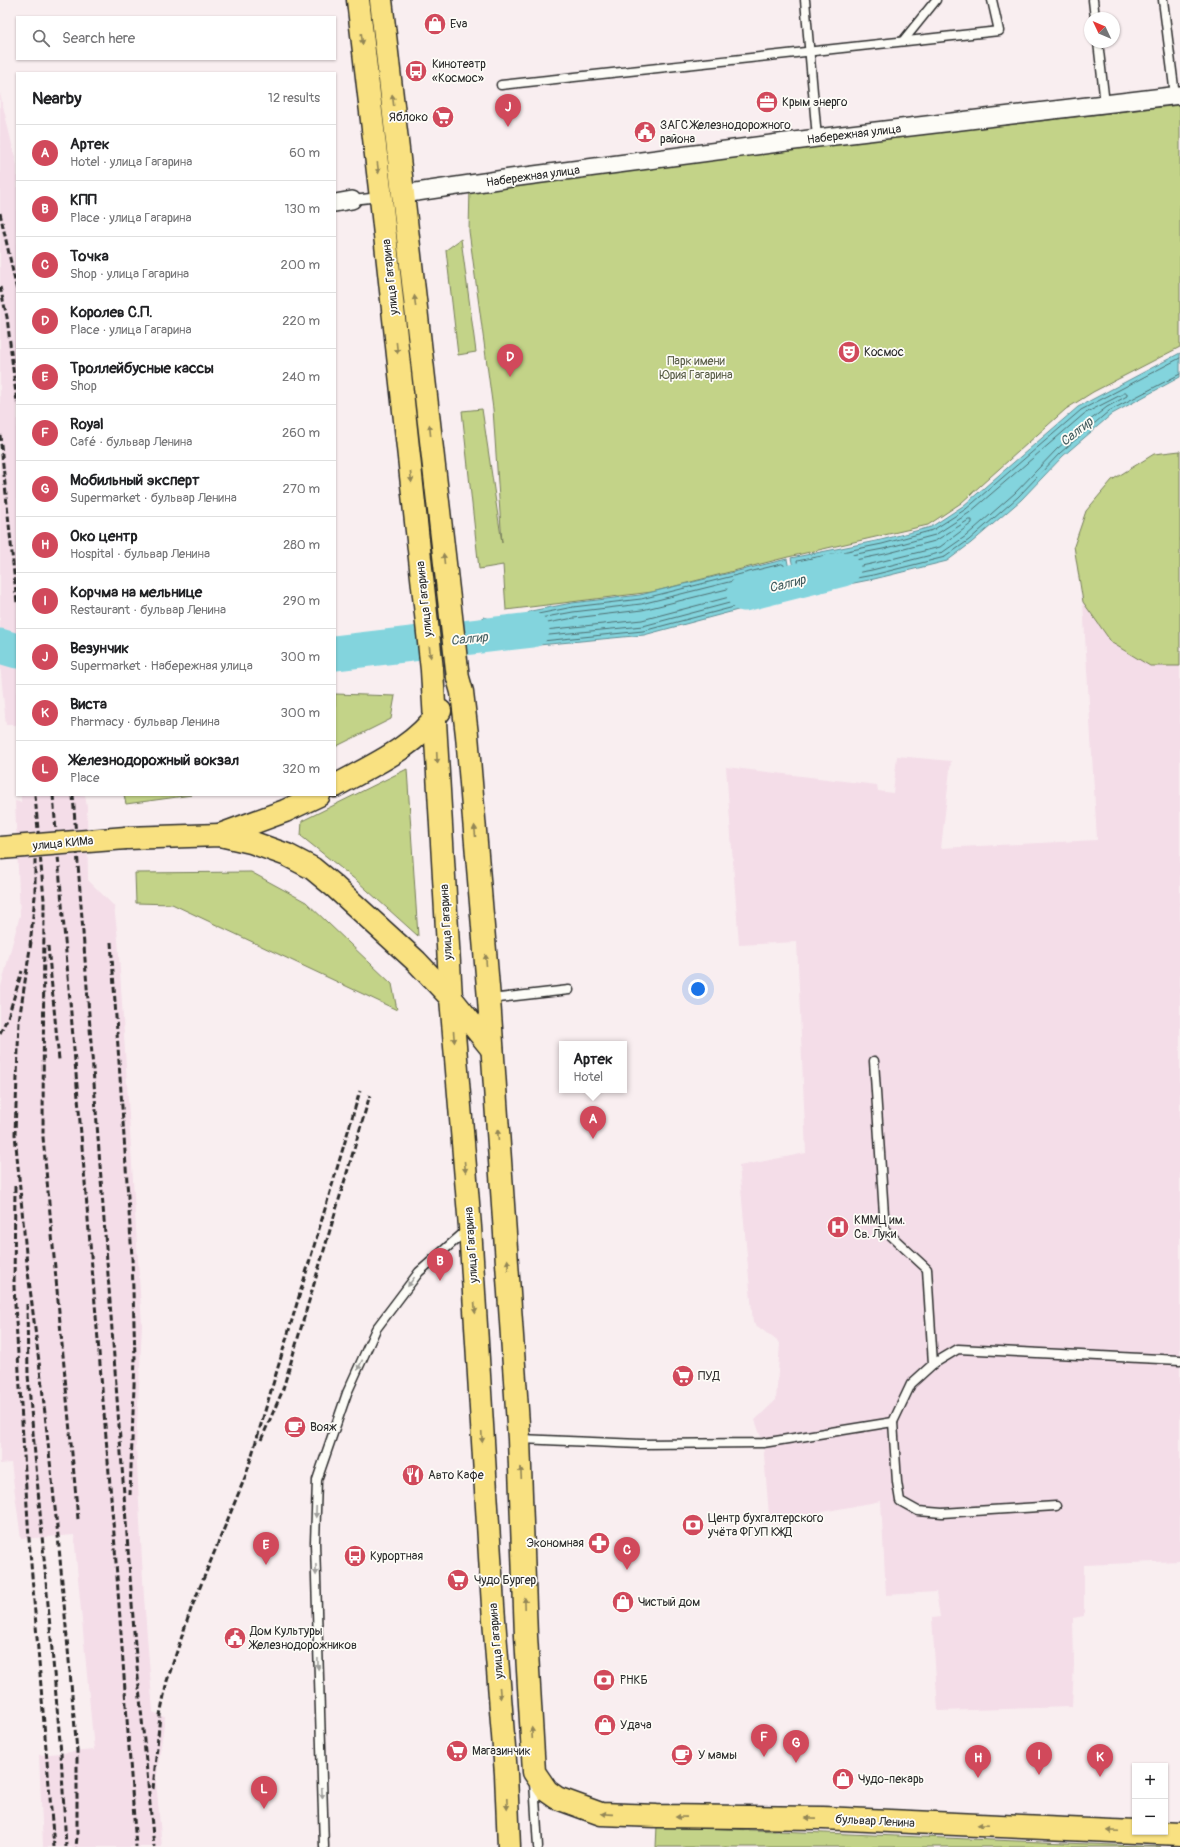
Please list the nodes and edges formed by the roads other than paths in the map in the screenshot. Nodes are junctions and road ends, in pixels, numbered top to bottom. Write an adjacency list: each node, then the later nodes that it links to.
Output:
1 (358, 0): 17 (main road, улица Гагарина, one-way to 17)
2 (381, 0): 16 (main road, улица Гагарина, one-way to 2)
3 (805, 0): 11 (lane)
4 (936, 0): 9 (lane)
5 (992, 0): 9 (lane)
6 (1093, 0): 8 (lane)
7 (1163, 0): 13 (lane)
8 (1094, 12)
9 (903, 41): 11 (lane)
10 (1099, 48): 14 (lane)
11 (809, 50): 12 (lane); 15 (lane)
12 (501, 85)
13 (1178, 95): 14 (street, Набережная улица)
14 (1104, 104): 15 (street, Набережная улица)
15 (817, 138): 16 (street, Набережная улица)
16 (404, 194): 19 (main road, улица Гагарина, one-way to 16)
17 (381, 197): 18 (lane); 20 (main road, улица Гагарина, one-way to 20)
18 (343, 202)
19 (458, 678): 20 (main road); 27 (main road, one-way to 19)
20 (434, 719): 21 (main road); 26 (main road, улица Гагарина, one-way to 26)
21 (336, 785)
22 (317, 796): 23 (main road)
23 (220, 835): 24 (main road, улица КИМа, bridge); 26 (main road)
24 (0, 848)
25 (569, 990): 27 (lane)
26 (451, 998): 28 (main road); 30 (main road, улица Гагарина, one-way to 30)
27 (489, 999): 28 (main road)
28 (492, 1049): 34 (main road, one-way to 28)
29 (874, 1061): 32 (lane)
30 (470, 1227): 38 (lane, one-way to 38); 39 (main road, улица Гагарина, one-way to 39)
31 (1180, 1360): 32 (lane)
32 (933, 1364): 33 (lane)
33 (893, 1422): 34 (lane); 35 (lane)
34 (520, 1439): 36 (main road, one-way to 34)
35 (1056, 1506)
36 (534, 1772): 37 (main road, бульвар Ленина, one-way to 36); 40 (lane)
37 (1180, 1834)
38 (324, 1847)
39 (509, 1847)
40 (538, 1847)

